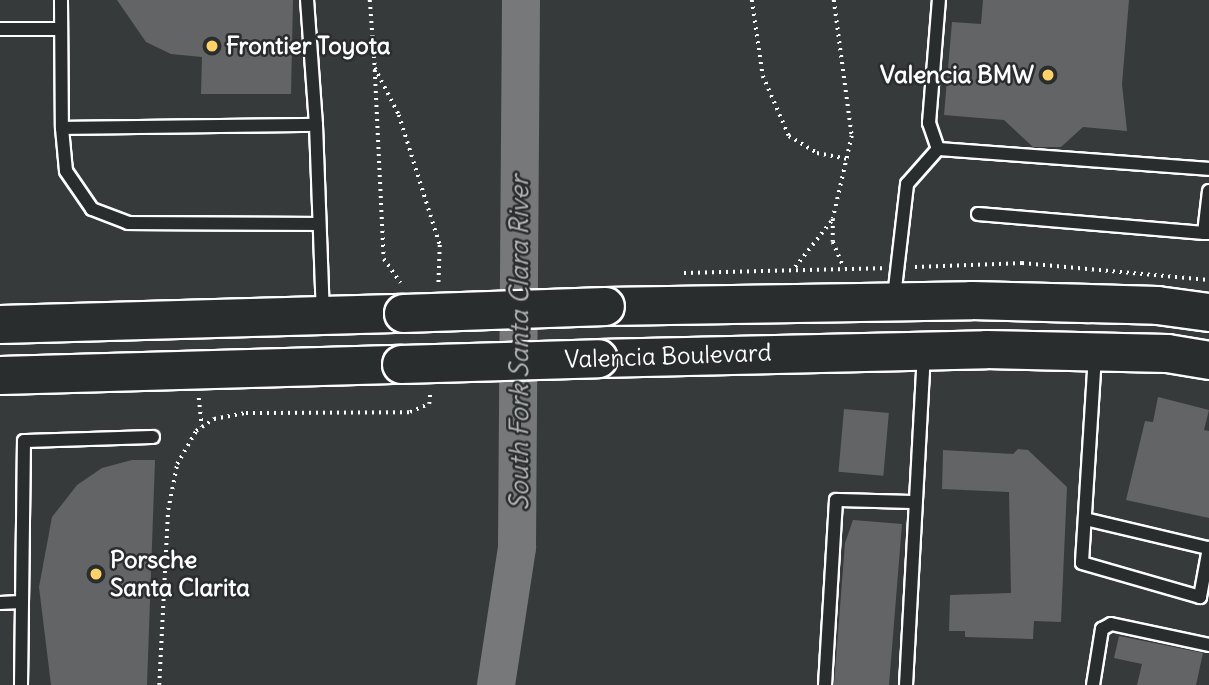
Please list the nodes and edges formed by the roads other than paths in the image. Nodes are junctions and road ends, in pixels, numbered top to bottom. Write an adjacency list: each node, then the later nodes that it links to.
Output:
1 (61, 0): 5 (lane)
2 (307, 0): 6 (lane)
3 (939, 0): 8 (lane)
4 (0, 29): 5 (lane)
5 (61, 29): 7 (lane)
6 (316, 125): 7 (lane); 12 (lane)
7 (62, 128): 12 (lane)
8 (938, 149): 9 (lane); 14 (lane)
9 (1209, 169)
10 (1209, 191): 13 (lane)
11 (978, 214): 13 (lane)
12 (318, 224): 16 (lane)
13 (1206, 233)
14 (895, 285): 15 (main road, Valencia Boulevard); 16 (main road, Valencia Boulevard, bridge)
15 (1209, 312)
16 (323, 315): 17 (main road, Valencia Boulevard)
17 (0, 324)
18 (924, 349): 19 (main road, Valencia Boulevard); 21 (main road, Valencia Boulevard, bridge); 23 (lane)
19 (1095, 351): 20 (main road, Valencia Boulevard); 24 (lane)
20 (1209, 360)
21 (0, 375)
22 (152, 437): 26 (lane)
23 (915, 502): 30 (lane); 31 (lane)
24 (1085, 519): 25 (lane); 25 (lane)
25 (1209, 548)
26 (21, 602): 27 (lane); 29 (lane)
27 (0, 603)
28 (1209, 645): 32 (lane)
29 (21, 685)
30 (825, 685)
31 (906, 685)
32 (1093, 685)

